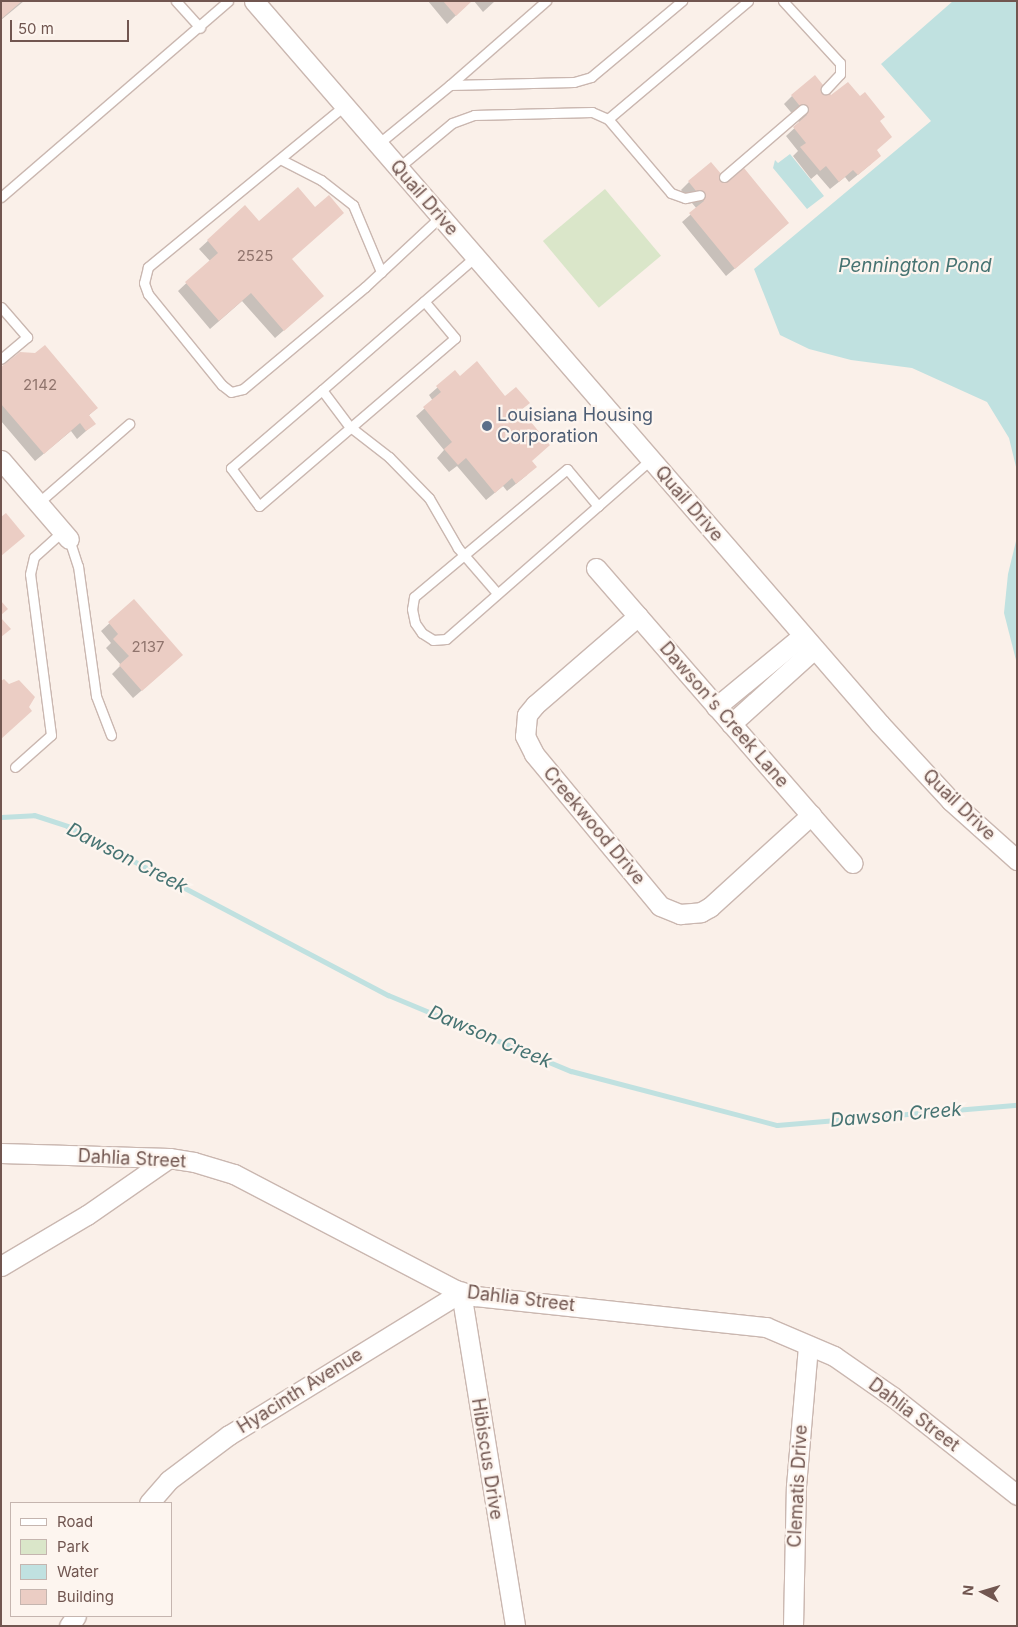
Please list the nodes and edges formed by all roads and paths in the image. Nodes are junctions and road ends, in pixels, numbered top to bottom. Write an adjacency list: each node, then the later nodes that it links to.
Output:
1 (176, 1): 8 (lane)
2 (228, 1): 8 (lane)
3 (254, 1): 11 (street, Quail Drive)
4 (546, 1): 9 (lane)
5 (682, 1): 9 (lane)
6 (748, 1): 13 (lane)
7 (783, 1): 10 (lane)
8 (200, 28): 19 (lane)
9 (450, 85): 14 (lane)
10 (826, 90)
11 (344, 106): 14 (street, Quail Drive); 15 (lane)
12 (803, 109): 17 (lane)
13 (608, 119): 16 (lane); 18 (lane)
14 (377, 145): 16 (street, Quail Drive)
15 (280, 159): 22 (lane); 22 (lane)
16 (398, 168): 20 (street, Quail Drive)
17 (724, 177)
18 (700, 195)
19 (1, 197)
20 (440, 216): 21 (street, Quail Drive); 22 (lane)
21 (475, 257): 23 (lane); 29 (street, Quail Drive)
22 (382, 272)
23 (424, 301): 26 (lane); 28 (lane)
24 (1, 308): 25 (lane)
25 (1, 359)
26 (322, 390): 28 (lane); 28 (lane)
27 (129, 424): 31 (lane)
28 (349, 426): 34 (lane)
29 (650, 460): 32 (lane); 38 (street, Quail Drive)
30 (4, 469): 31 (street)
31 (38, 503): 33 (street)
32 (598, 506): 34 (lane); 36 (lane)
33 (66, 535): 41 (lane); 42 (lane)
34 (464, 555): 36 (lane); 36 (lane)
35 (596, 568): 37 (street, Dawson's Creek Lane)
36 (497, 593)
37 (638, 616): 39 (street, Dawson's Creek Lane); 43 (street, Creekwood Drive)
38 (808, 642): 39 (street); 40 (street); 44 (street, Quail Drive)
39 (716, 707): 40 (street, Dawson's Creek Lane)
40 (731, 724): 43 (street, Dawson's Creek Lane)
41 (111, 735)
42 (15, 767)
43 (810, 815): 45 (street, Dawson's Creek Lane)
44 (1017, 860)
45 (852, 863)
46 (1, 1153): 47 (street, Dahlia Street)
47 (169, 1158): 48 (street); 49 (street, Dahlia Street)
48 (1, 1266)
49 (461, 1292): 50 (street, Dahlia Street); 52 (street, Hyacinth Avenue); 53 (street, Hibiscus Drive)
50 (808, 1346): 51 (street, Dahlia Street); 54 (street, Clematis Drive)
51 (1017, 1495)
52 (150, 1502)
53 (515, 1626)
54 (793, 1626)

